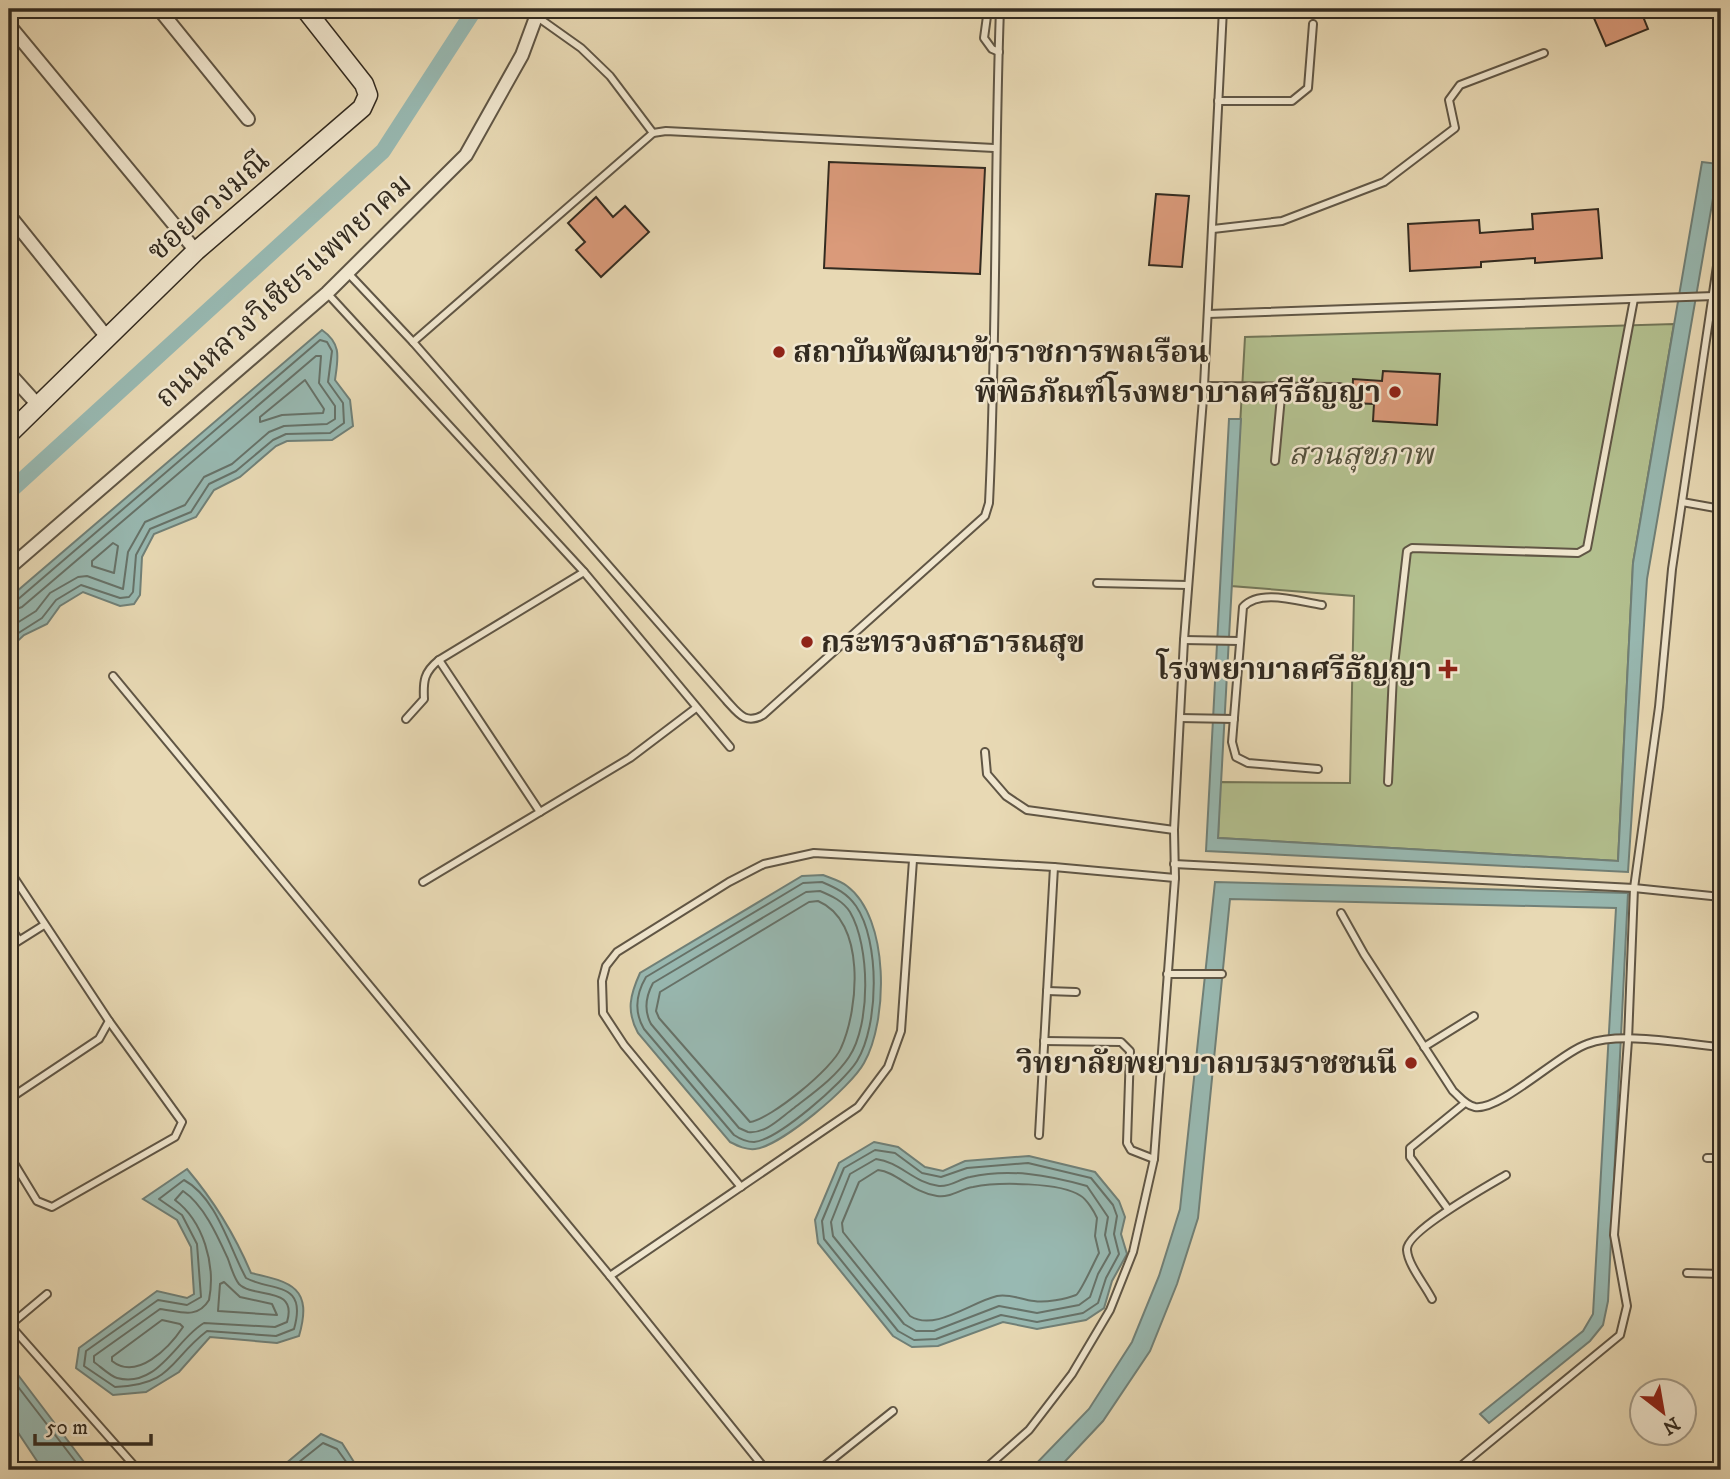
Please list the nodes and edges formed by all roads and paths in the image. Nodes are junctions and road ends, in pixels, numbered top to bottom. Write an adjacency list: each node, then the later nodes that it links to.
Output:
1 (159, 9): 12 (street)
2 (305, 9): 18 (street, ซอยดวงมณี)
3 (988, 9): 9 (lane)
4 (1000, 9): 9 (lane)
5 (1223, 9): 11 (lane)
6 (538, 12): 13 (lane); 19 (street, ถนนหลวงวิเชียรแพทยาคม)
7 (1313, 24): 11 (lane)
8 (9, 25): 18 (street)
9 (999, 52): 14 (lane)
10 (1544, 53): 16 (lane)
11 (1218, 101): 16 (lane)
12 (248, 119)
13 (653, 133): 14 (lane); 25 (lane)
14 (994, 148): 25 (lane)
15 (9, 215): 24 (street)
16 (1213, 229): 23 (lane)
17 (1721, 239): 21 (lane)
18 (196, 251): 24 (street, ซอยดวงมณี)
19 (348, 272): 20 (street, ถนนหลวงวิเชียรแพทยาคม); 25 (lane)
20 (327, 293): 35 (street, ถนนหลวงวิเชียรแพทยาคม); 36 (lane)
21 (1714, 296): 22 (lane); 33 (lane)
22 (1634, 299): 23 (lane); 51 (lane)
23 (1208, 314): 27 (lane)
24 (106, 336): 30 (street, ซอยดวงมณี)
25 (413, 342)
26 (9, 373): 30 (street)
27 (1204, 386): 28 (lane); 38 (lane)
28 (1282, 386): 29 (lane); 32 (lane)
29 (1340, 387)
30 (37, 404): 31 (street, ซอยดวงมณี)
31 (9, 434)
32 (1275, 461)
33 (1682, 502): 34 (lane); 60 (lane)
34 (1721, 509)
35 (9, 568)
36 (584, 572): 42 (lane); 44 (lane)
37 (1097, 583): 38 (lane)
38 (1187, 585): 40 (lane)
39 (1322, 605): 41 (lane)
40 (1184, 640): 41 (lane); 45 (lane)
41 (1236, 641): 47 (lane)
42 (439, 660): 46 (lane); 52 (lane)
43 (113, 676): 89 (lane)
44 (696, 708): 48 (lane); 52 (lane)
45 (1180, 718): 47 (lane); 53 (lane)
46 (406, 719)
47 (1231, 719): 50 (lane)
48 (730, 747)
49 (985, 752): 53 (lane)
50 (1318, 769)
51 (1388, 782)
52 (540, 812): 59 (lane)
53 (1174, 830): 55 (lane)
54 (913, 860): 56 (lane); 85 (lane); 85 (lane)
55 (1174, 864): 58 (lane); 60 (lane)
56 (1054, 867): 58 (lane); 69 (lane)
57 (9, 870): 63 (lane)
58 (1175, 878): 67 (lane)
59 (423, 882)
60 (1634, 888): 61 (lane); 73 (lane)
61 (1721, 897)
62 (1341, 913): 75 (lane)
63 (44, 925): 65 (lane); 72 (lane)
64 (9, 926): 65 (lane)
65 (19, 940): 66 (lane)
66 (9, 947)
67 (1171, 974): 68 (lane); 83 (lane)
68 (1222, 974)
69 (1047, 991): 70 (lane); 74 (lane)
70 (1076, 992)
71 (1474, 1016): 75 (lane)
72 (109, 1021): 77 (lane); 80 (lane)
73 (1628, 1040): 76 (lane); 78 (lane); 100 (lane)
74 (1044, 1041): 79 (lane); 83 (lane)
75 (1424, 1047): 78 (lane)
76 (1721, 1047)
77 (9, 1099)
78 (1465, 1103): 86 (lane)
79 (1039, 1135)
80 (9, 1155)
81 (1707, 1158): 82 (lane)
82 (1721, 1158)
83 (1154, 1159): 99 (lane)
84 (1506, 1175): 86 (lane)
85 (741, 1187): 89 (lane)
86 (1448, 1209): 91 (lane)
87 (1687, 1273): 88 (lane)
88 (1721, 1274)
89 (610, 1276): 97 (lane)
90 (47, 1294): 92 (lane)
91 (1432, 1298)
92 (9, 1324): 96 (lane)
93 (892, 1411): 98 (lane)
94 (9, 1459): 95 (path)
95 (16, 1470)
96 (138, 1470)
97 (766, 1470)
98 (819, 1470)
99 (984, 1470)
100 (1456, 1470)

